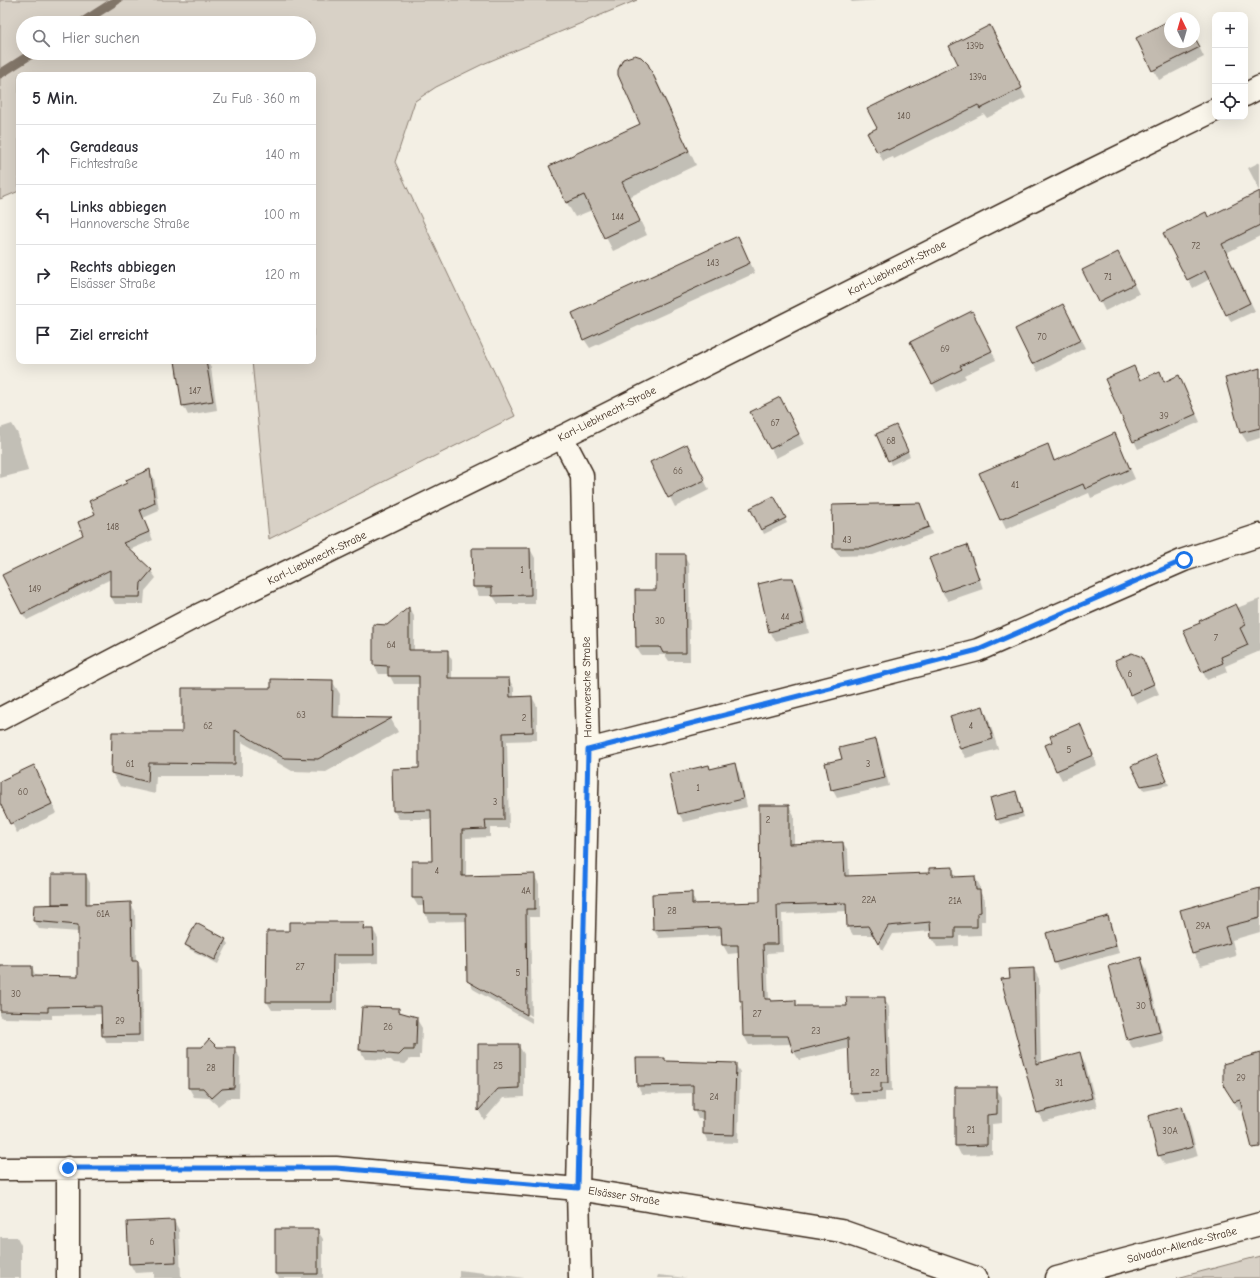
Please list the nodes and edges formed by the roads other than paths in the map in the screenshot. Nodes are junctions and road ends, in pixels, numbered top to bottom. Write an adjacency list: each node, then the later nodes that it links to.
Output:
1 (1260, 87): 2 (street)
2 (1248, 93)
3 (1212, 111): 4 (street, Karl-Liebknecht-Straße)
4 (562, 437): 6 (street, Karl-Liebknecht-Straße); 7 (street, Hannoversche Straße)
5 (1260, 535): 7 (street)
6 (0, 719)
7 (588, 750): 10 (street, Hannoversche Straße)
8 (68, 1168): 9 (street, Elsässer Straße); 10 (street, Elsässer Straße); 12 (street)
9 (0, 1169)
10 (578, 1188): 13 (street, Hannoversche Straße); 14 (street, Elsässer Straße)
11 (1260, 1224): 15 (street, Salvador-Allende-Straße)
12 (68, 1278)
13 (580, 1278)
14 (976, 1278)
15 (1057, 1278)

